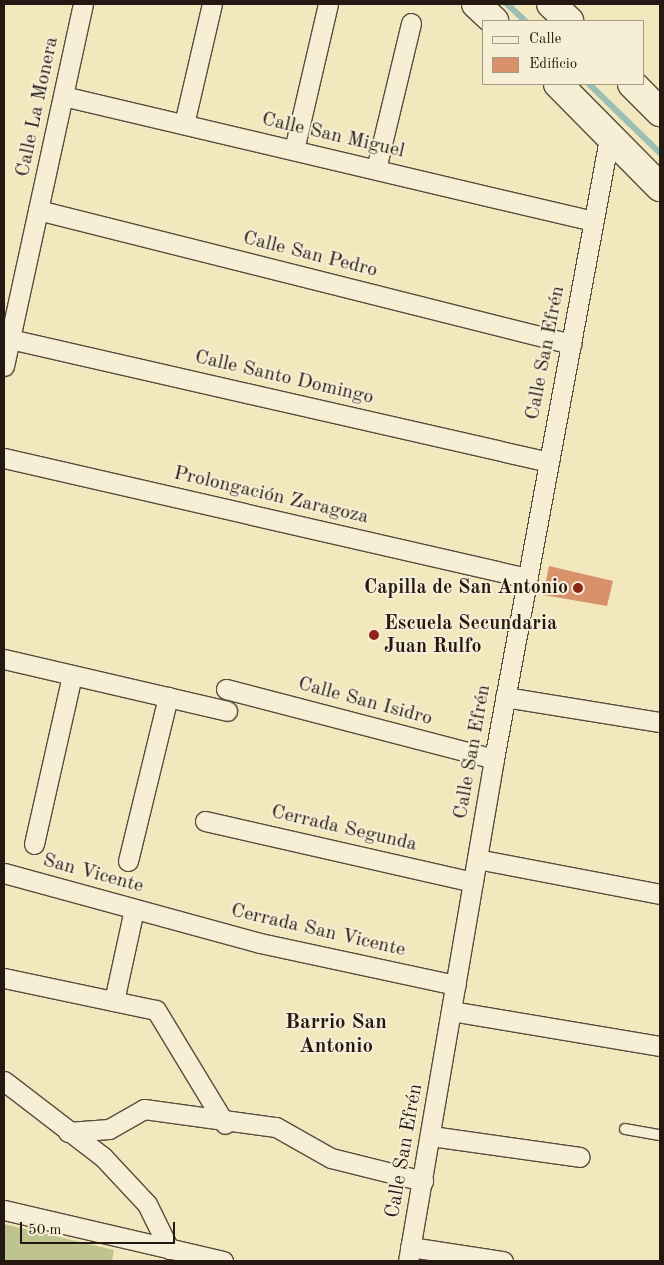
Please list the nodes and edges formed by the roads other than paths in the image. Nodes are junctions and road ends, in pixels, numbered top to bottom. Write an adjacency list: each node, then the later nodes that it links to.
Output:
1 (83, 4): 11 (street, Calle La Monera)
2 (212, 4): 13 (street)
3 (328, 4): 15 (street)
4 (476, 4): 6 (main road)
5 (551, 4): 7 (main road)
6 (493, 20)
7 (567, 20)
8 (411, 23): 16 (street)
9 (559, 85): 14 (main road)
10 (633, 85): 12 (main road)
11 (63, 96): 13 (street, Calle San Miguel); 18 (street, Calle La Monera)
12 (660, 112)
13 (184, 124): 15 (street, Calle San Miguel)
14 (610, 134): 17 (main road); 19 (street, Calle San Efrén)
15 (294, 150): 16 (street, Calle San Miguel)
16 (376, 169): 19 (street, Calle San Miguel)
17 (655, 175)
18 (38, 210): 20 (street, Calle La Monera); 21 (street, Calle San Pedro)
19 (594, 221): 21 (street, Calle San Efrén)
20 (10, 339): 22 (street, Calle La Monera); 24 (street, Calle Santo Domingo)
21 (571, 344): 24 (street, Calle San Efrén)
22 (4, 366)
23 (4, 458): 25 (street, Prolongación Zaragoza)
24 (549, 462): 25 (street, Calle San Efrén)
25 (527, 578): 30 (street, Calle San Efrén)
26 (4, 659): 27 (street)
27 (72, 675): 29 (street); 35 (street)
28 (226, 689): 33 (street, Calle San Isidro)
29 (168, 697): 31 (street); 37 (street)
30 (505, 697): 32 (street); 33 (street, Calle San Efrén)
31 (227, 711)
32 (660, 722)
33 (494, 759): 36 (street, Calle San Efrén)
34 (205, 821): 39 (street, Cerrada Segunda)
35 (34, 844)
36 (477, 859): 39 (street, Calle San Efrén); 40 (street)
37 (128, 860)
38 (4, 873): 41 (street, San Vicente)
39 (473, 882): 44 (street, Calle San Efrén)
40 (660, 894)
41 (134, 909): 42 (street, San Vicente); 45 (street)
42 (171, 919): 44 (street, Cerrada San Vicente)
43 (4, 978): 45 (street)
44 (456, 985): 46 (street, Calle San Efrén)
45 (114, 1001): 49 (street)
46 (451, 1011): 47 (street); 53 (street, Calle San Efrén)
47 (660, 1046)
48 (4, 1081): 51 (street)
49 (225, 1124): 51 (street); 55 (street)
50 (625, 1129): 52 (lane)
51 (68, 1132): 57 (street)
52 (660, 1135)
53 (432, 1136): 54 (street); 55 (street, Calle San Efrén)
54 (580, 1157)
55 (423, 1180): 58 (street, Calle San Efrén)
56 (4, 1210): 57 (street)
57 (169, 1249): 59 (street)
58 (409, 1254): 60 (street)
59 (223, 1261)
60 (503, 1261)

